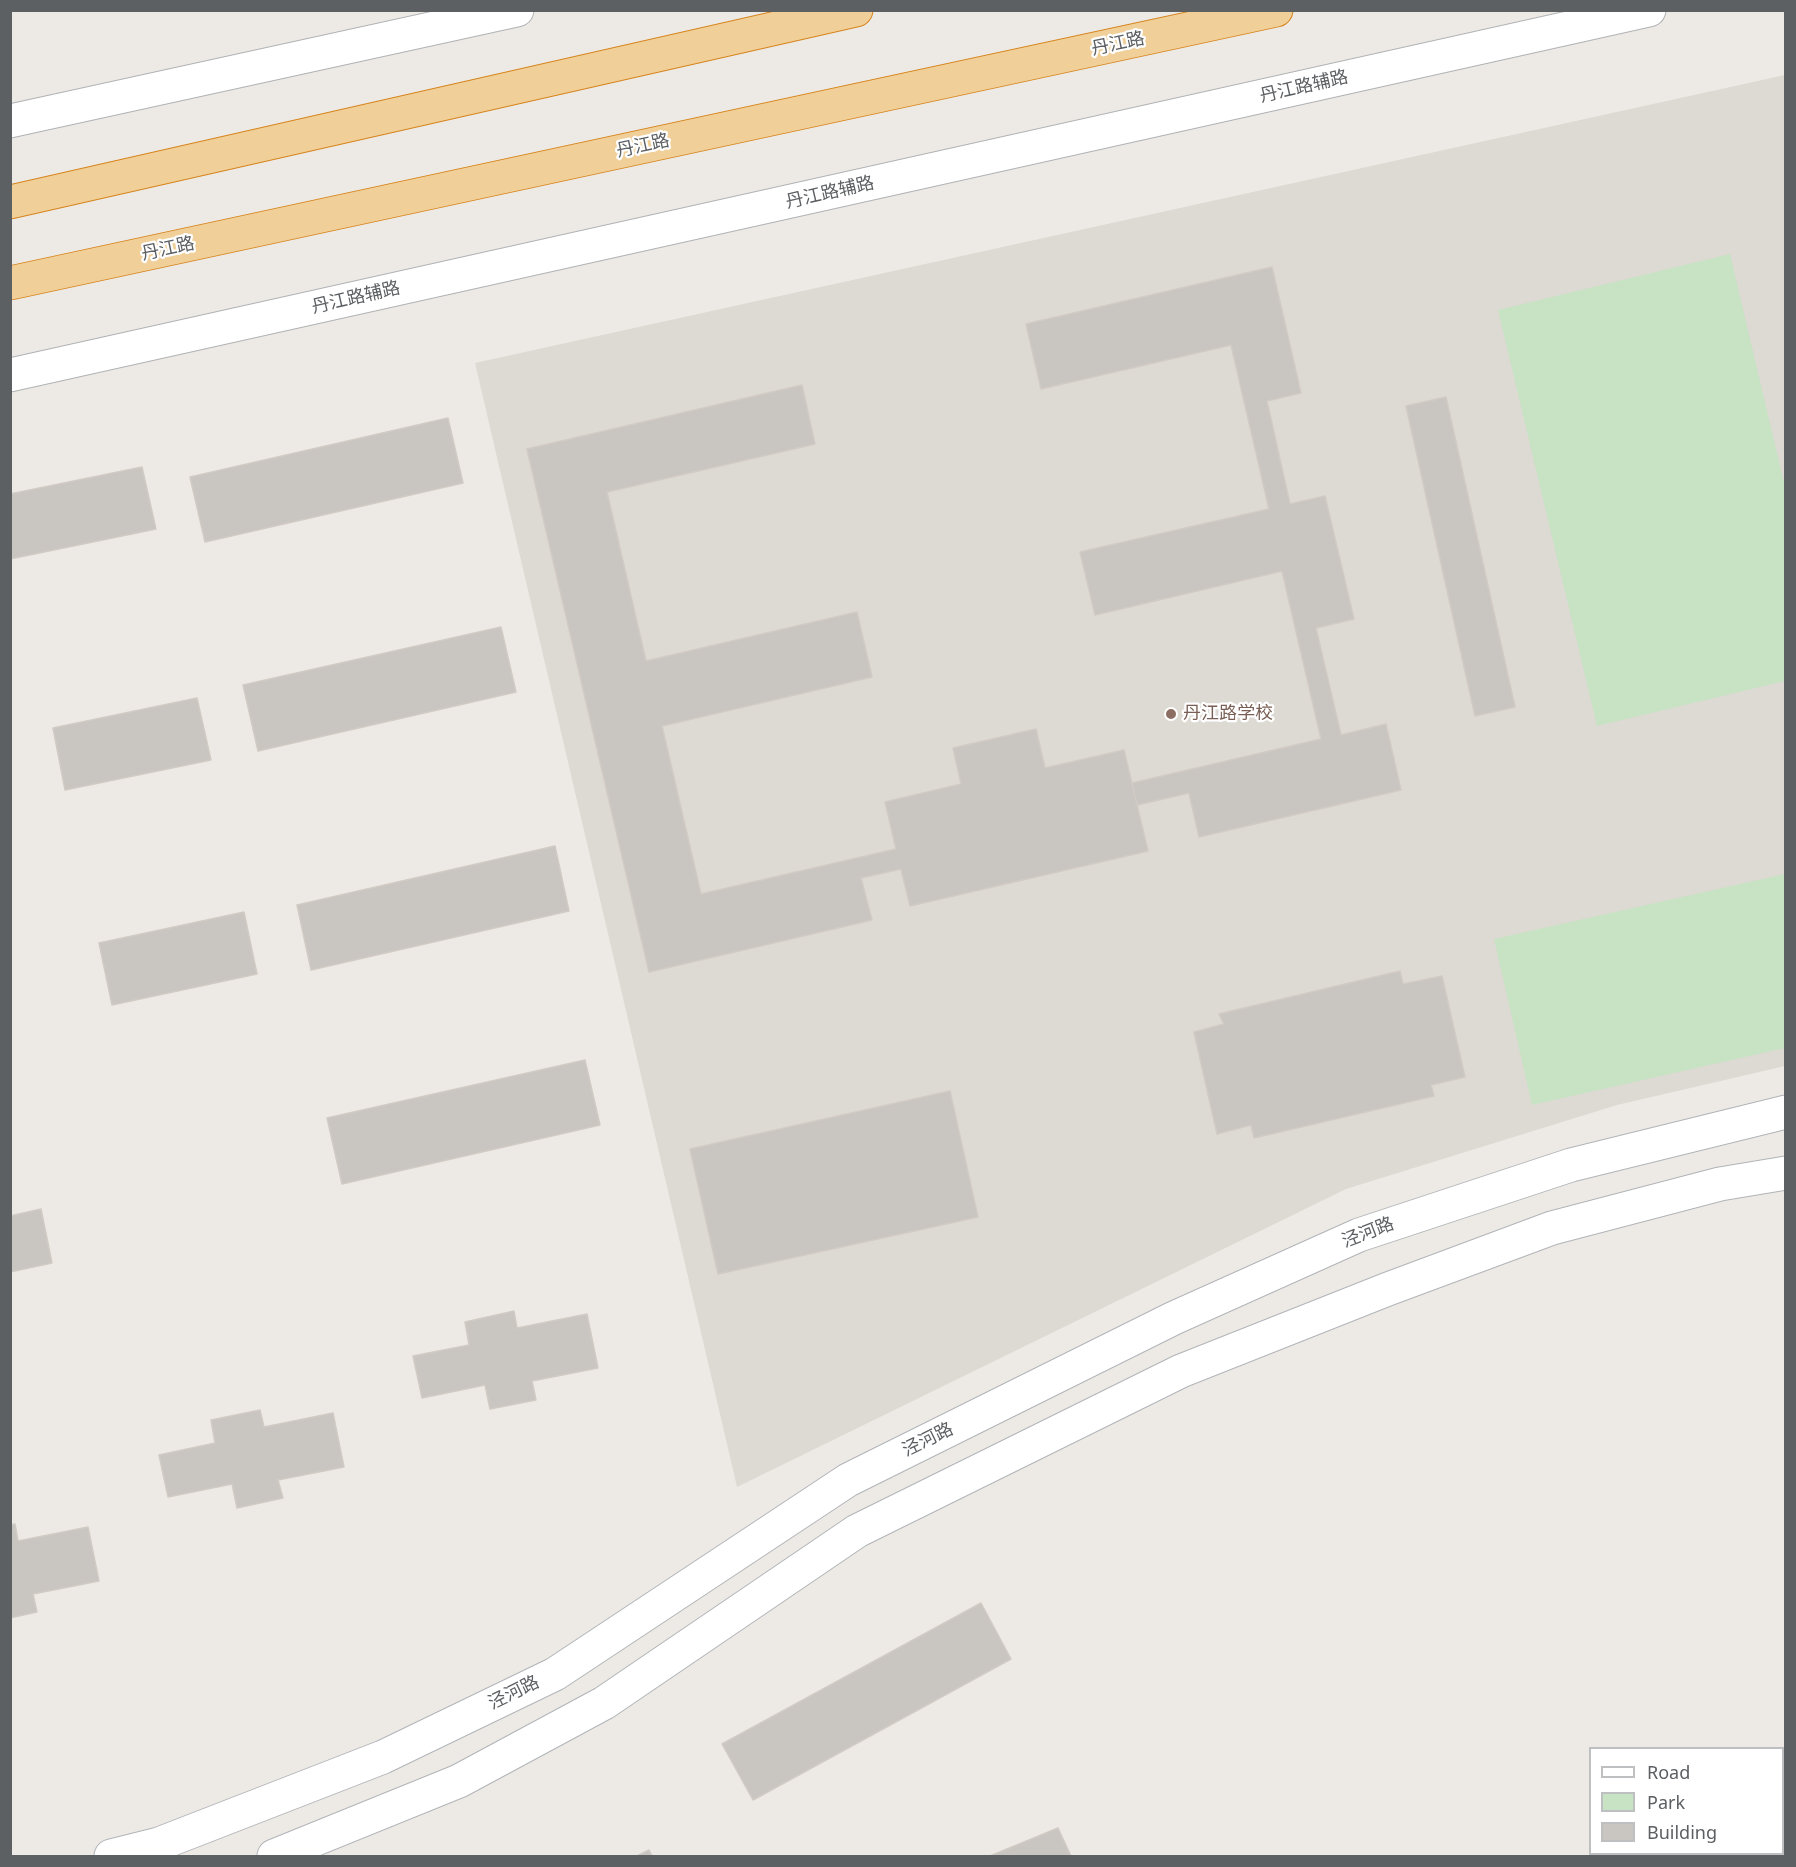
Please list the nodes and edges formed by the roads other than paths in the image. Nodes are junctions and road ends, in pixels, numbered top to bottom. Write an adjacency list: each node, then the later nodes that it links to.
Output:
1 (517, 10): 5 (street)
2 (855, 10): 6 (highway)
3 (1276, 10): 7 (highway, 丹江路)
4 (1649, 10): 8 (street, 丹江路辅路)
5 (10, 121)
6 (10, 202)
7 (10, 283)
8 (10, 375)
9 (1785, 1112): 11 (street, 泾河路)
10 (1785, 1173): 12 (street)
11 (111, 1857)
12 (274, 1857)

